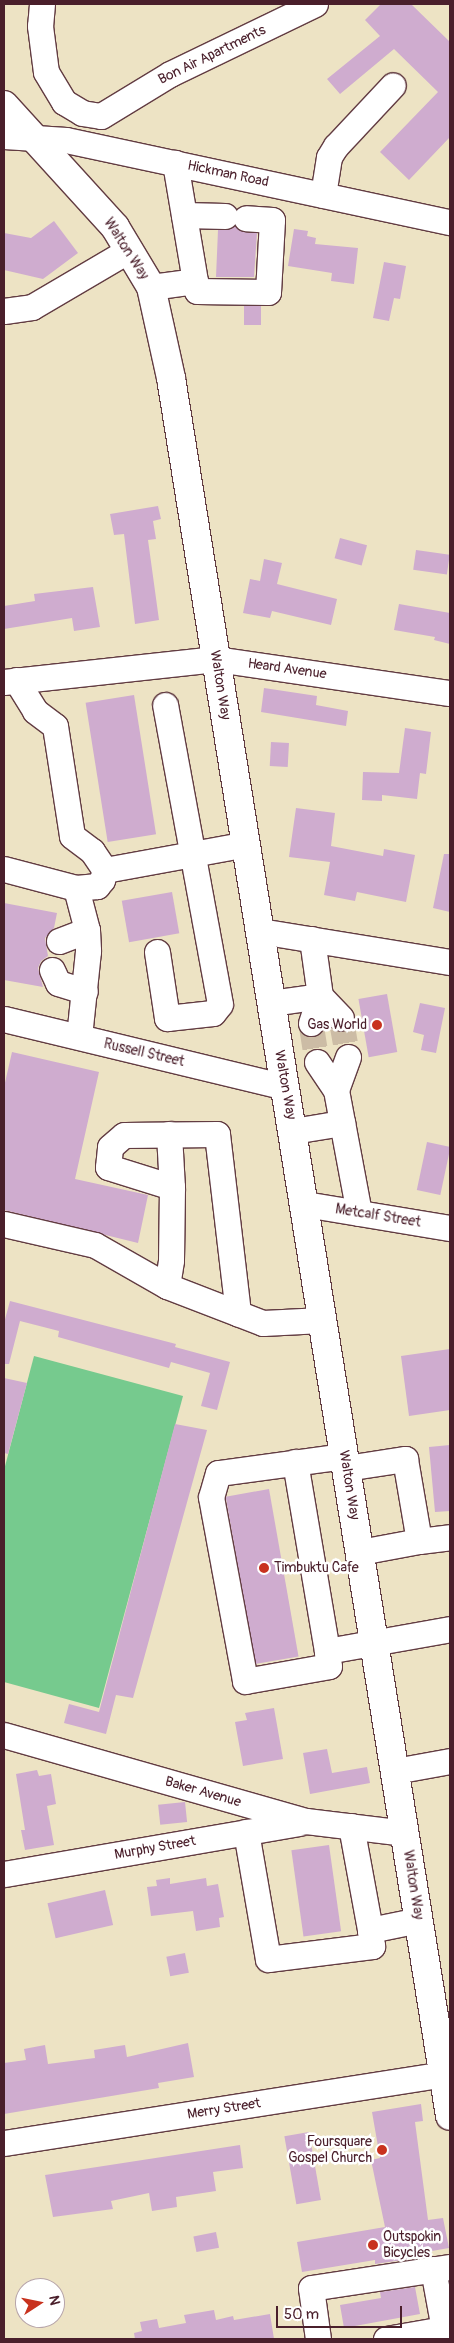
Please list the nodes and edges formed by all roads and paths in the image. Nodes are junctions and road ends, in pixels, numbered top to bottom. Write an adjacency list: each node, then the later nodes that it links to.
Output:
1 (42, 4): 5 (street)
2 (314, 4): 5 (street, Bon Air Apartments)
3 (393, 84): 11 (street)
4 (4, 105): 7 (main road, Walton Way)
5 (82, 113): 8 (street)
6 (4, 136): 7 (street, Hickman Road)
7 (32, 137): 8 (street, Hickman Road); 15 (main road, Walton Way)
8 (66, 140): 9 (street, Hickman Road)
9 (175, 163): 10 (street, Hickman Road); 12 (street)
10 (279, 185): 11 (street, Hickman Road); 13 (street)
11 (323, 195): 14 (street, Hickman Road)
12 (184, 214): 13 (street); 16 (street)
13 (272, 220): 16 (street)
14 (450, 222)
15 (129, 250): 17 (main road, Walton Way); 18 (street)
16 (196, 286): 17 (street)
17 (151, 287): 19 (main road, Walton Way)
18 (4, 311)
19 (216, 659): 20 (street, Heard Avenue); 21 (street, Heard Avenue); 23 (main road, Walton Way)
20 (10, 681): 26 (street)
21 (450, 692)
22 (165, 705): 24 (street)
23 (246, 844): 24 (street); 29 (main road, Walton Way)
24 (192, 854): 26 (street); 38 (street)
25 (4, 869): 27 (street)
26 (105, 870): 27 (street)
27 (76, 888): 28 (street)
28 (87, 930): 31 (street); 35 (street)
29 (260, 930): 30 (street); 37 (main road, Walton Way)
30 (312, 939): 33 (street); 36 (street)
31 (59, 941)
32 (157, 952): 38 (street)
33 (450, 962)
34 (52, 970): 35 (street)
35 (85, 991): 41 (street)
36 (320, 996): 37 (street); 40 (street)
37 (271, 1003): 44 (main road, Walton Way)
38 (167, 1018): 42 (street)
39 (4, 1019): 41 (street, Russell Street)
40 (326, 1021)
41 (79, 1037): 42 (street, Russell Street)
42 (162, 1057): 44 (street, Russell Street)
43 (332, 1059): 45 (street)
44 (285, 1087): 46 (main road, Walton Way)
45 (342, 1123): 46 (street); 50 (street)
46 (292, 1131): 49 (main road, Walton Way)
47 (169, 1134): 48 (street); 48 (street); 54 (street)
48 (172, 1187): 53 (street)
49 (305, 1204): 50 (street, Metcalf Street); 55 (main road, Walton Way)
50 (359, 1213): 52 (street, Metcalf Street)
51 (4, 1224): 53 (street)
52 (450, 1228)
53 (167, 1286): 54 (street)
54 (238, 1314): 55 (street)
55 (322, 1320): 57 (main road, Walton Way)
56 (295, 1462): 57 (street); 63 (street); 63 (street)
57 (345, 1462): 59 (street); 60 (main road, Walton Way)
58 (450, 1537): 59 (street)
59 (419, 1541): 60 (street)
60 (360, 1552): 62 (main road, Walton Way)
61 (450, 1629): 62 (street)
62 (374, 1643): 63 (street); 66 (main road, Walton Way)
63 (327, 1651)
64 (4, 1735): 67 (street, Baker Avenue)
65 (450, 1761): 66 (street)
66 (395, 1771): 70 (main road, Walton Way)
67 (306, 1821): 68 (street, Baker Avenue); 69 (street, Murphy Street)
68 (351, 1826): 70 (street, Baker Avenue); 73 (street)
69 (246, 1832): 71 (street, Murphy Street); 73 (street)
70 (405, 1833): 72 (main road, Walton Way)
71 (4, 1874)
72 (419, 1920): 73 (street); 74 (main road, Walton Way)
73 (370, 1930)
74 (444, 2074): 75 (main road, Walton Way); 76 (street, Merry Street)
75 (450, 2116)
76 (4, 2143)
77 (442, 2268): 78 (street); 79 (street)
78 (447, 2329): 80 (street)
79 (318, 2339)
80 (386, 2339)

